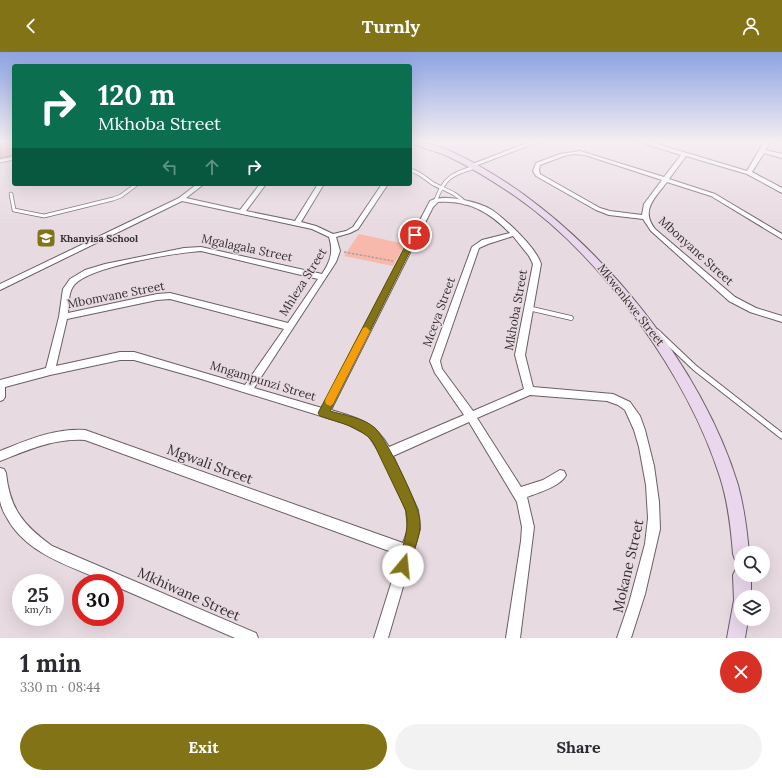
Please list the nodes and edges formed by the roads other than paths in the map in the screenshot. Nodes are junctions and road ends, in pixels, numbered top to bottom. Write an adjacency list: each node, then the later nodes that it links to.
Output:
1 (464, 169): 16 (lane)
2 (479, 169): 34 (street, Mkwenkwe Street)
3 (536, 169): 23 (street)
4 (634, 169): 10 (street)
5 (673, 169): 10 (street, Mbonyane Street)
6 (736, 169): 9 (street)
7 (750, 169): 9 (street)
8 (412, 171): 16 (lane)
9 (748, 173): 17 (street)
10 (666, 179): 23 (street, Mbonyane Street); 27 (street)
11 (134, 186): 18 (lane)
12 (199, 186): 19 (street)
13 (262, 186): 22 (street)
14 (320, 186): 24 (street)
15 (384, 186): 26 (street)
16 (440, 186): 20 (lane); 21 (lane)
17 (782, 191)
18 (11, 194)
19 (181, 199): 22 (street, Mhleza Street); 29 (street)
20 (435, 202): 21 (street, Mkhoba Street); 41 (street)
21 (465, 203): 25 (street, Mkhoba Street)
22 (242, 212): 24 (street, Mhleza Street)
23 (646, 217): 33 (street, Mbonyane Street)
24 (297, 223): 26 (street, Mhleza Street)
25 (514, 234): 30 (street, Mkhoba Street); 42 (street, Mceya Street)
26 (332, 236): 28 (street, Mhleza Street)
27 (782, 237)
28 (323, 277): 31 (street, Mgalagala Street); 35 (street, Mhleza Street)
29 (0, 287)
30 (528, 308): 32 (lane); 39 (street, Mkhoba Street)
31 (63, 317): 35 (street, Mbomvane Street); 36 (street, Mgalagala Street)
32 (572, 318)
33 (782, 319)
34 (646, 324): 43 (lane); 49 (street, Mkwenkwe Street)
35 (289, 327): 38 (street, Mhleza Street)
36 (50, 370): 37 (street, Mngampunzi Street); 38 (street, Mngampunzi Street)
37 (0, 384): 40 (street)
38 (247, 390): 41 (street, Mngampunzi Street)
39 (529, 391): 42 (street, Mokane Street); 55 (street, Mokane Street)
40 (0, 397)
41 (324, 413): 44 (street, Mngampunzi Street)
42 (471, 417): 44 (street, Mokane Street); 48 (street)
43 (782, 436)
44 (385, 454): 50 (street, Mngampunzi Street)
45 (0, 456): 50 (street, Mgwali Street)
46 (0, 473): 52 (street, Mkhiwane Street)
47 (560, 475): 48 (street)
48 (519, 494): 54 (street)
49 (740, 546)
50 (407, 551): 53 (street, Mngampunzi Street)
51 (738, 626): 56 (street)
52 (251, 638)
53 (381, 638)
54 (513, 638)
55 (624, 638)
56 (736, 638)

